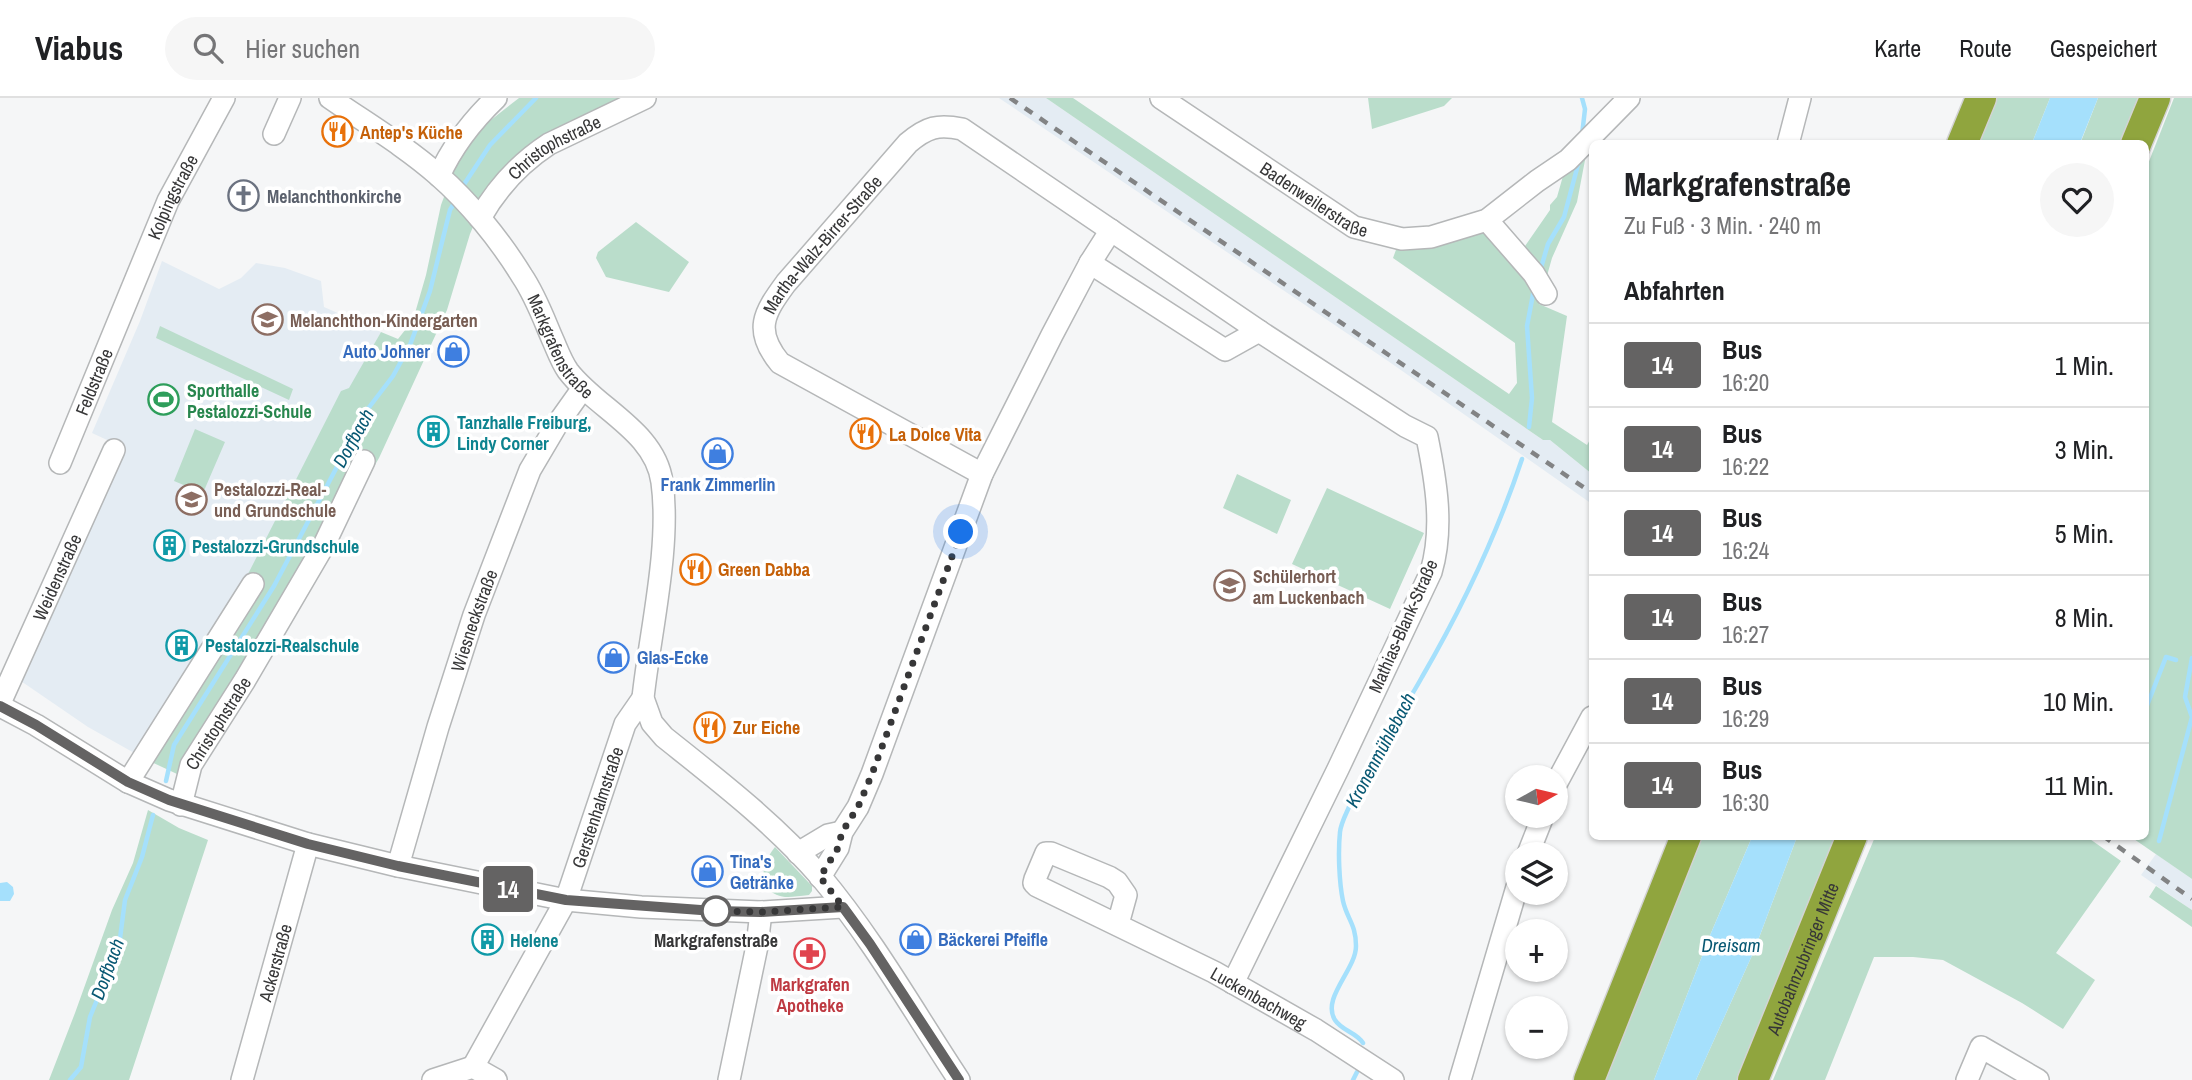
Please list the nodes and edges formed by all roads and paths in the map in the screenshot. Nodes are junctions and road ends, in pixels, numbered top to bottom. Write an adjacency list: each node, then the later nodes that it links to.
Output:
1 (224, 98): 20 (street, Kolpingstraße)
2 (290, 98): 11 (street)
3 (330, 98): 15 (street, Markgrafenstraße)
4 (496, 98): 15 (street)
5 (645, 98): 15 (street, Christophstraße)
6 (1161, 98): 16 (street, Badenweilerstraße)
7 (1629, 98): 16 (street, Badenweilerstraße)
8 (1800, 98): 12 (street)
9 (1980, 98): 13 (highway)
10 (2155, 98): 14 (highway)
11 (274, 134)
12 (1789, 140)
13 (1964, 140)
14 (2138, 140)
15 (459, 196): 22 (street, Markgrafenstraße)
16 (1487, 220): 19 (street)
17 (1111, 230): 18 (street); 21 (street, Mathias-Blank-Straße); 26 (street, Martha-Walz-Birrer-Straße)
18 (1090, 263): 21 (street); 26 (street)
19 (1541, 286)
20 (127, 300): 25 (street, Feldstraße)
21 (1259, 331): 46 (street, Mathias-Blank-Straße)
22 (583, 388): 28 (street, Markgrafenstraße); 39 (street, Wiesneckstraße)
23 (114, 450): 29 (street, Weidenstraße)
24 (364, 461): 33 (street, Christophstraße)
25 (60, 463)
26 (982, 474): 34 (street)
27 (253, 584): 32 (street)
28 (643, 698): 38 (street); 41 (street, Gerstenhalmstraße)
29 (0, 705): 32 (street)
30 (1589, 723): 31 (street)
31 (1566, 765)
32 (128, 782): 33 (street)
33 (167, 800): 37 (street)
34 (842, 832): 38 (street); 40 (street)
35 (1684, 840): 55 (highway)
36 (1850, 840): 56 (highway, Autobahnzubringer Mitte)
37 (308, 844): 39 (street); 48 (street, Ackerstraße)
38 (798, 853): 40 (street)
39 (398, 866): 41 (street)
40 (820, 877): 43 (street)
41 (566, 900): 44 (street); 47 (street, Gerstenhalmstraße)
42 (1512, 905): 54 (street)
43 (843, 907): 44 (street); 52 (street)
44 (761, 912): 51 (street)
45 (1118, 924): 46 (street, Luckenbachweg)
46 (1233, 983): 53 (street, Luckenbachweg)
47 (473, 1067): 49 (street); 50 (street)
48 (249, 1079)
49 (433, 1080)
50 (496, 1080)
51 (729, 1080)
52 (959, 1080)
53 (1393, 1080)
54 (1460, 1080)
55 (1589, 1080)
56 (1753, 1080)
57 (1967, 1080): 58 (street)
58 (2038, 1080)

